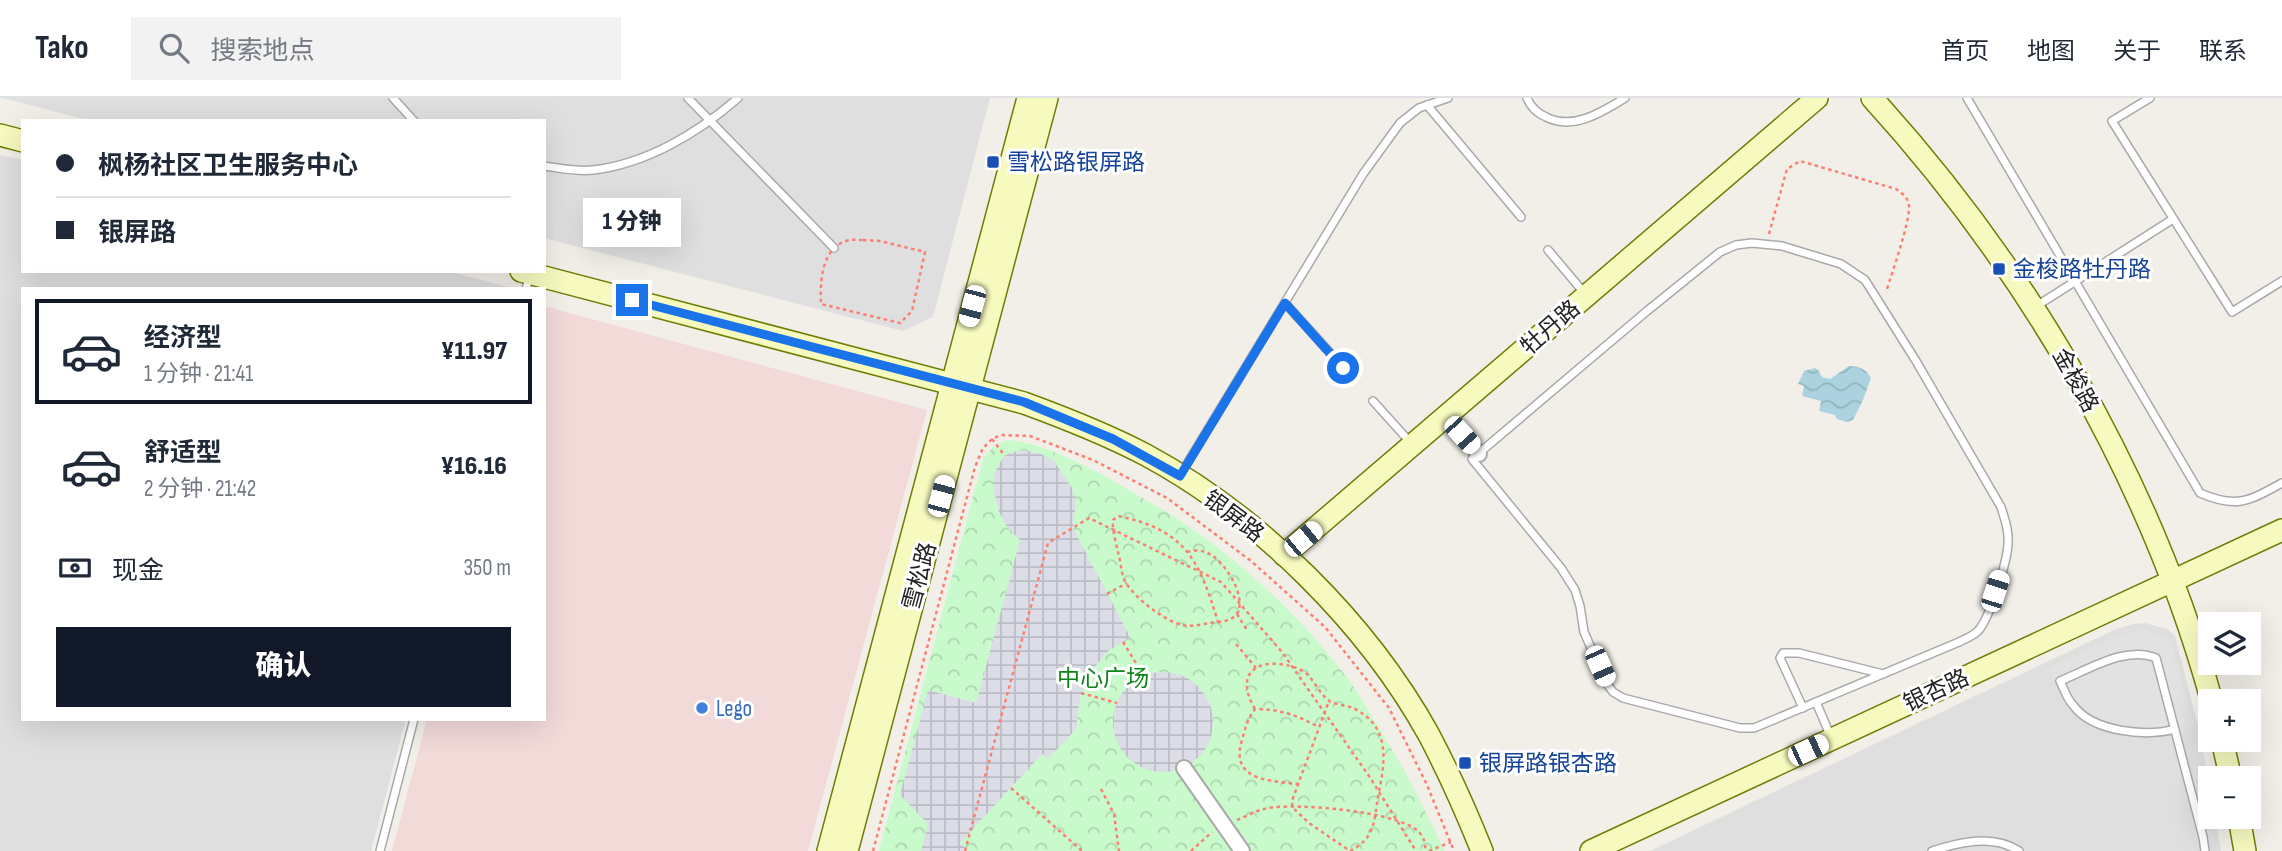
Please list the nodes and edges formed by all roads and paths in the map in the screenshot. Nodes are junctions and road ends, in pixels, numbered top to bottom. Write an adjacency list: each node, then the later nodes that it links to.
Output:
1 (393, 98): 14 (lane)
2 (688, 98): 15 (lane)
3 (738, 98): 15 (lane)
4 (1028, 98): 32 (street, 雪松路)
5 (1047, 98): 32 (street, 雪松路)
6 (1448, 98): 13 (lane)
7 (1527, 98): 8 (lane)
8 (1625, 98)
9 (1817, 98): 27 (street, 牡丹路)
10 (1872, 98): 29 (street, 金梭路)
11 (1967, 98): 26 (lane)
12 (2150, 98): 20 (lane)
13 (1427, 106): 19 (lane); 28 (lane)
14 (412, 119)
15 (709, 120): 18 (lane); 22 (lane)
16 (0, 135): 17 (street)
17 (21, 140)
18 (546, 166)
19 (1521, 217)
20 (2173, 219): 25 (lane); 26 (lane)
21 (1766, 244): 30 (lane); 30 (path); 37 (lane)
22 (834, 248): 22 (path)
23 (1548, 250): 27 (lane)
24 (526, 278): 32 (street, 银屏路)
25 (2282, 281)
26 (2076, 282): 29 (lane); 40 (lane)
27 (1586, 296): 34 (street, 牡丹路)
28 (1285, 303): 31 (lane); 39 (lane)
29 (2033, 308): 46 (street, 金梭路)
30 (1881, 309): 57 (lane)
31 (1343, 368)
32 (961, 386): 39 (street, 银屏路); 83 (street, 雪松路); 84 (street, 雪松路)
33 (1373, 401): 36 (lane)
34 (1446, 417): 36 (street, 牡丹路); 37 (street)
35 (992, 439): 38 (path); 81 (path); 85 (path)
36 (1412, 445): 44 (street, 牡丹路)
37 (1479, 454): 64 (lane)
38 (1005, 456)
39 (1180, 476): 44 (street, 银屏路)
40 (2282, 484)
41 (1114, 530): 43 (path); 45 (path); 47 (path); 86 (path)
42 (2282, 530): 46 (street, 银杏路)
43 (1187, 552): 45 (path); 49 (path)
44 (1284, 555): 95 (street, 银屏路)
45 (1200, 572): 49 (path); 51 (path)
46 (2171, 581): 59 (street, 金梭路); 70 (street, 银杏路)
47 (1127, 583): 48 (path); 51 (path)
48 (1107, 594)
49 (1240, 604): 50 (path); 55 (path)
50 (1237, 614): 51 (path); 52 (path)
51 (1219, 622)
52 (1248, 632)
53 (1123, 642): 58 (path)
54 (1236, 644): 56 (path)
55 (1293, 667): 56 (path); 61 (path); 66 (path)
56 (1256, 668): 65 (path)
57 (1883, 674): 62 (lane); 64 (lane)
58 (1144, 676)
59 (2208, 689)
60 (1081, 693): 63 (path)
61 (1329, 701): 66 (path); 75 (path)
62 (1816, 702): 64 (lane); 70 (lane)
63 (1117, 703)
64 (1803, 708)
65 (1255, 709): 68 (path); 72 (path)
66 (1325, 714): 68 (path); 75 (path)
67 (413, 721): 82 (lane)
68 (1320, 727): 72 (path)
69 (2175, 729): 69 (lane); 99 (lane)
70 (1832, 739): 96 (street, 银杏路)
71 (1184, 768): 79 (street)
72 (1299, 784): 76 (path)
73 (1011, 788): 87 (path)
74 (1101, 789): 88 (path)
75 (1379, 792): 77 (path); 78 (path)
76 (1292, 807): 77 (path); 79 (path); 91 (path)
77 (1375, 814): 78 (path); 91 (path)
78 (1398, 821): 92 (path); 93 (path)
79 (1224, 825): 89 (path); 90 (street)
80 (2241, 829): 100 (street)
81 (1451, 842): 93 (path); 94 (path)
82 (380, 851)
83 (828, 851)
84 (847, 851)
85 (873, 851)
86 (965, 851)
87 (1083, 851)
88 (1119, 851)
89 (1191, 851)
90 (1242, 851)
91 (1350, 851)
92 (1416, 851)
93 (1427, 851)
94 (1454, 851)
95 (1482, 851)
96 (1591, 851)
97 (1932, 851): 98 (lane)
98 (2019, 851)
99 (2205, 851)
100 (2245, 851)

